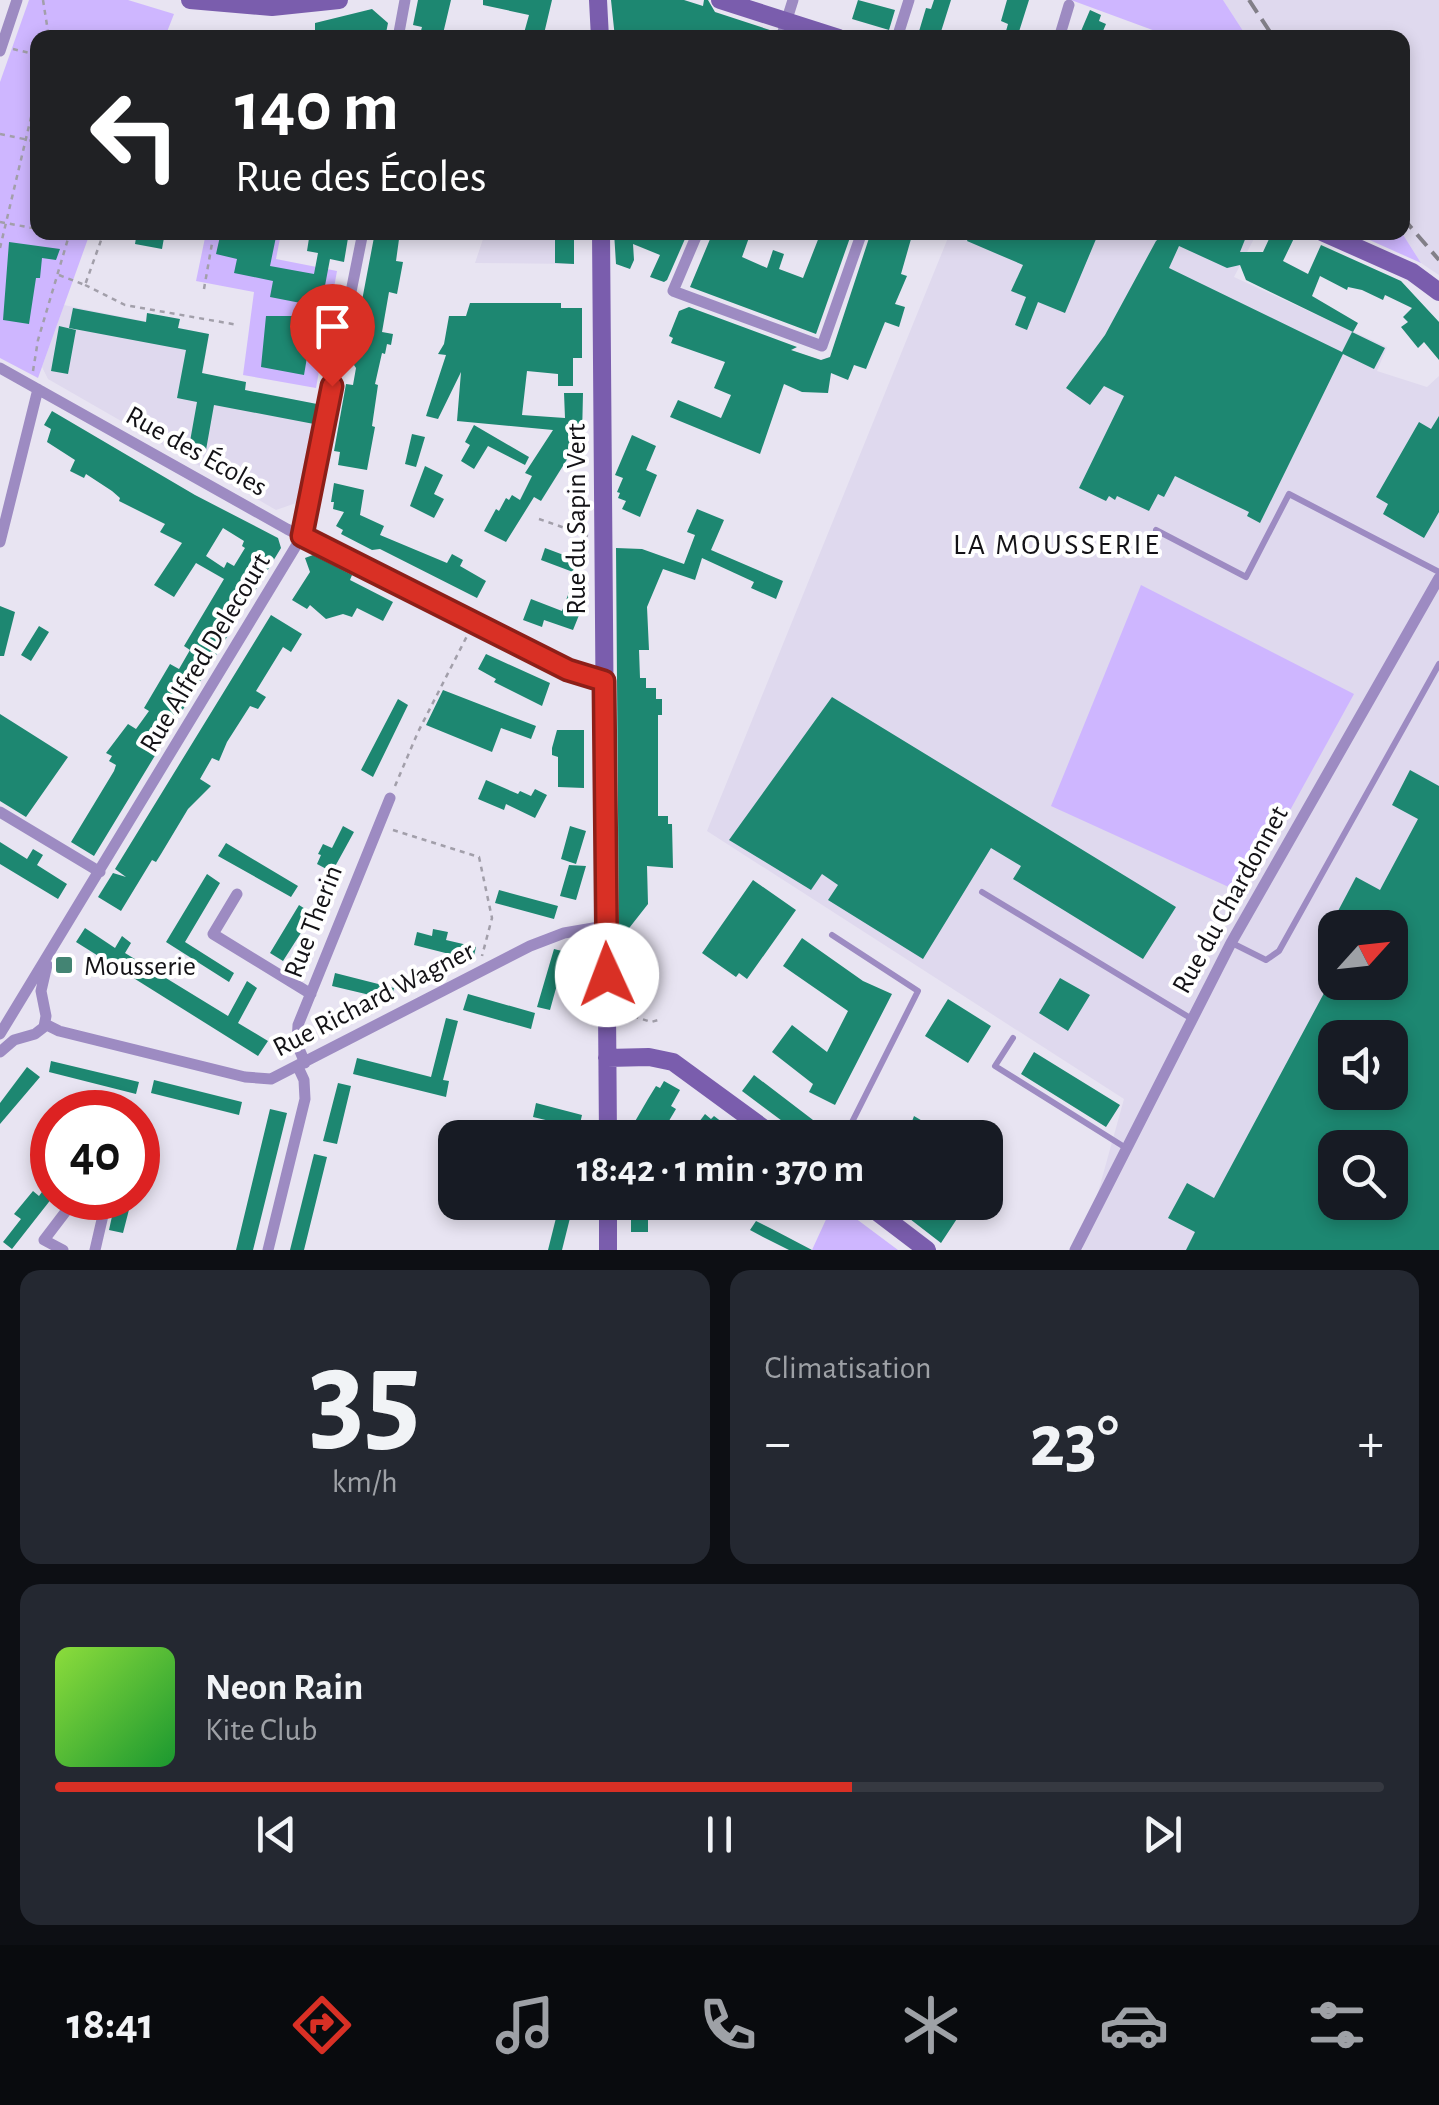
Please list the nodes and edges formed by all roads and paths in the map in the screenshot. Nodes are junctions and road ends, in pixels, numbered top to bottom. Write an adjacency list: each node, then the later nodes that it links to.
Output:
1 (17, 0): 17 (street)
2 (44, 0): 11 (path)
3 (190, 0): 4 (street)
4 (339, 0)
5 (405, 0): 12 (street)
6 (598, 0): 13 (street)
7 (720, 0): 14 (street)
8 (793, 0): 14 (street)
9 (910, 0): 15 (street)
10 (1069, 5): 16 (street)
11 (48, 30)
12 (399, 30)
13 (600, 30)
14 (784, 30)
15 (900, 30)
16 (1061, 30)
17 (1, 48): 18 (path)
18 (30, 54)
19 (30, 122): 21 (path)
20 (0, 134): 21 (path)
21 (26, 139): 22 (path); 23 (path)
22 (30, 140)
23 (3, 223): 24 (path); 33 (path)
24 (30, 228)
25 (68, 240): 34 (path)
26 (101, 240): 35 (path)
27 (213, 240): 36 (path)
28 (361, 240): 43 (street, Rue Alfred Delecourt)
29 (601, 240): 44 (street, Rue du Sapin Vert)
30 (695, 240): 31 (street)
31 (859, 240)
32 (1340, 240): 37 (street)
33 (0, 248)
34 (58, 275): 35 (path); 40 (path)
35 (85, 285): 38 (path)
36 (204, 289)
37 (1439, 292)
38 (238, 325)
39 (0, 368): 40 (street, Rue des Écoles)
40 (38, 389): 43 (street, Rue des Écoles); 45 (street)
41 (540, 519): 44 (path)
42 (1156, 530): 46 (lane)
43 (302, 536): 47 (street, Rue des Écoles); 53 (street, Rue Alfred Delecourt)
44 (603, 541): 49 (street, Rue du Sapin Vert)
45 (0, 542)
46 (1439, 575): 58 (street, Rue du Chardonnet)
47 (475, 621): 49 (street, Rue des Écoles); 50 (path)
48 (1439, 664): 58 (lane)
49 (604, 681): 56 (street, Rue du Sapin Vert)
50 (390, 798): 52 (street, Rue Therin)
51 (0, 812): 53 (street)
52 (378, 825): 60 (path); 61 (street, Rue Therin)
53 (100, 872): 59 (street, Rue Alfred Delecourt)
54 (982, 892): 67 (lane)
55 (237, 894): 61 (street)
56 (605, 926): 60 (street, Rue Richard Wagner); 64 (street, Rue du Sapin Vert)
57 (832, 935): 77 (lane)
58 (1230, 943): 67 (street, Rue du Chardonnet)
59 (49, 956): 62 (street, Rue Alfred Delecourt); 63 (street, Rue Alfred Delecourt)
60 (478, 972): 74 (street, Rue Richard Wagner)
61 (311, 994): 74 (street, Rue Therin)
62 (18, 1003): 63 (street); 65 (street)
63 (44, 1007): 68 (street)
64 (607, 1013): 66 (path); 73 (street, Rue du Sapin Vert)
65 (11, 1016): 69 (street); 70 (street)
66 (662, 1019)
67 (1192, 1019): 78 (street, Rue du Chardonnet)
68 (45, 1024): 70 (street); 74 (street, Rue Richard Wagner)
69 (0, 1034)
70 (26, 1035): 72 (street)
71 (1013, 1038): 78 (lane)
72 (0, 1052)
73 (607, 1058): 75 (street, Rue du Sapin Vert); 76 (street)
74 (301, 1065): 85 (street, Rue Therin)
75 (608, 1120)
76 (752, 1120)
77 (853, 1120)
78 (1126, 1148): 88 (street, Rue du Chardonnet)
79 (59, 1220): 83 (street)
80 (102, 1220): 84 (street)
81 (608, 1220): 86 (street)
82 (888, 1220): 87 (street)
83 (63, 1250)
84 (95, 1250)
85 (268, 1250)
86 (608, 1250)
87 (927, 1250)
88 (1074, 1250)

